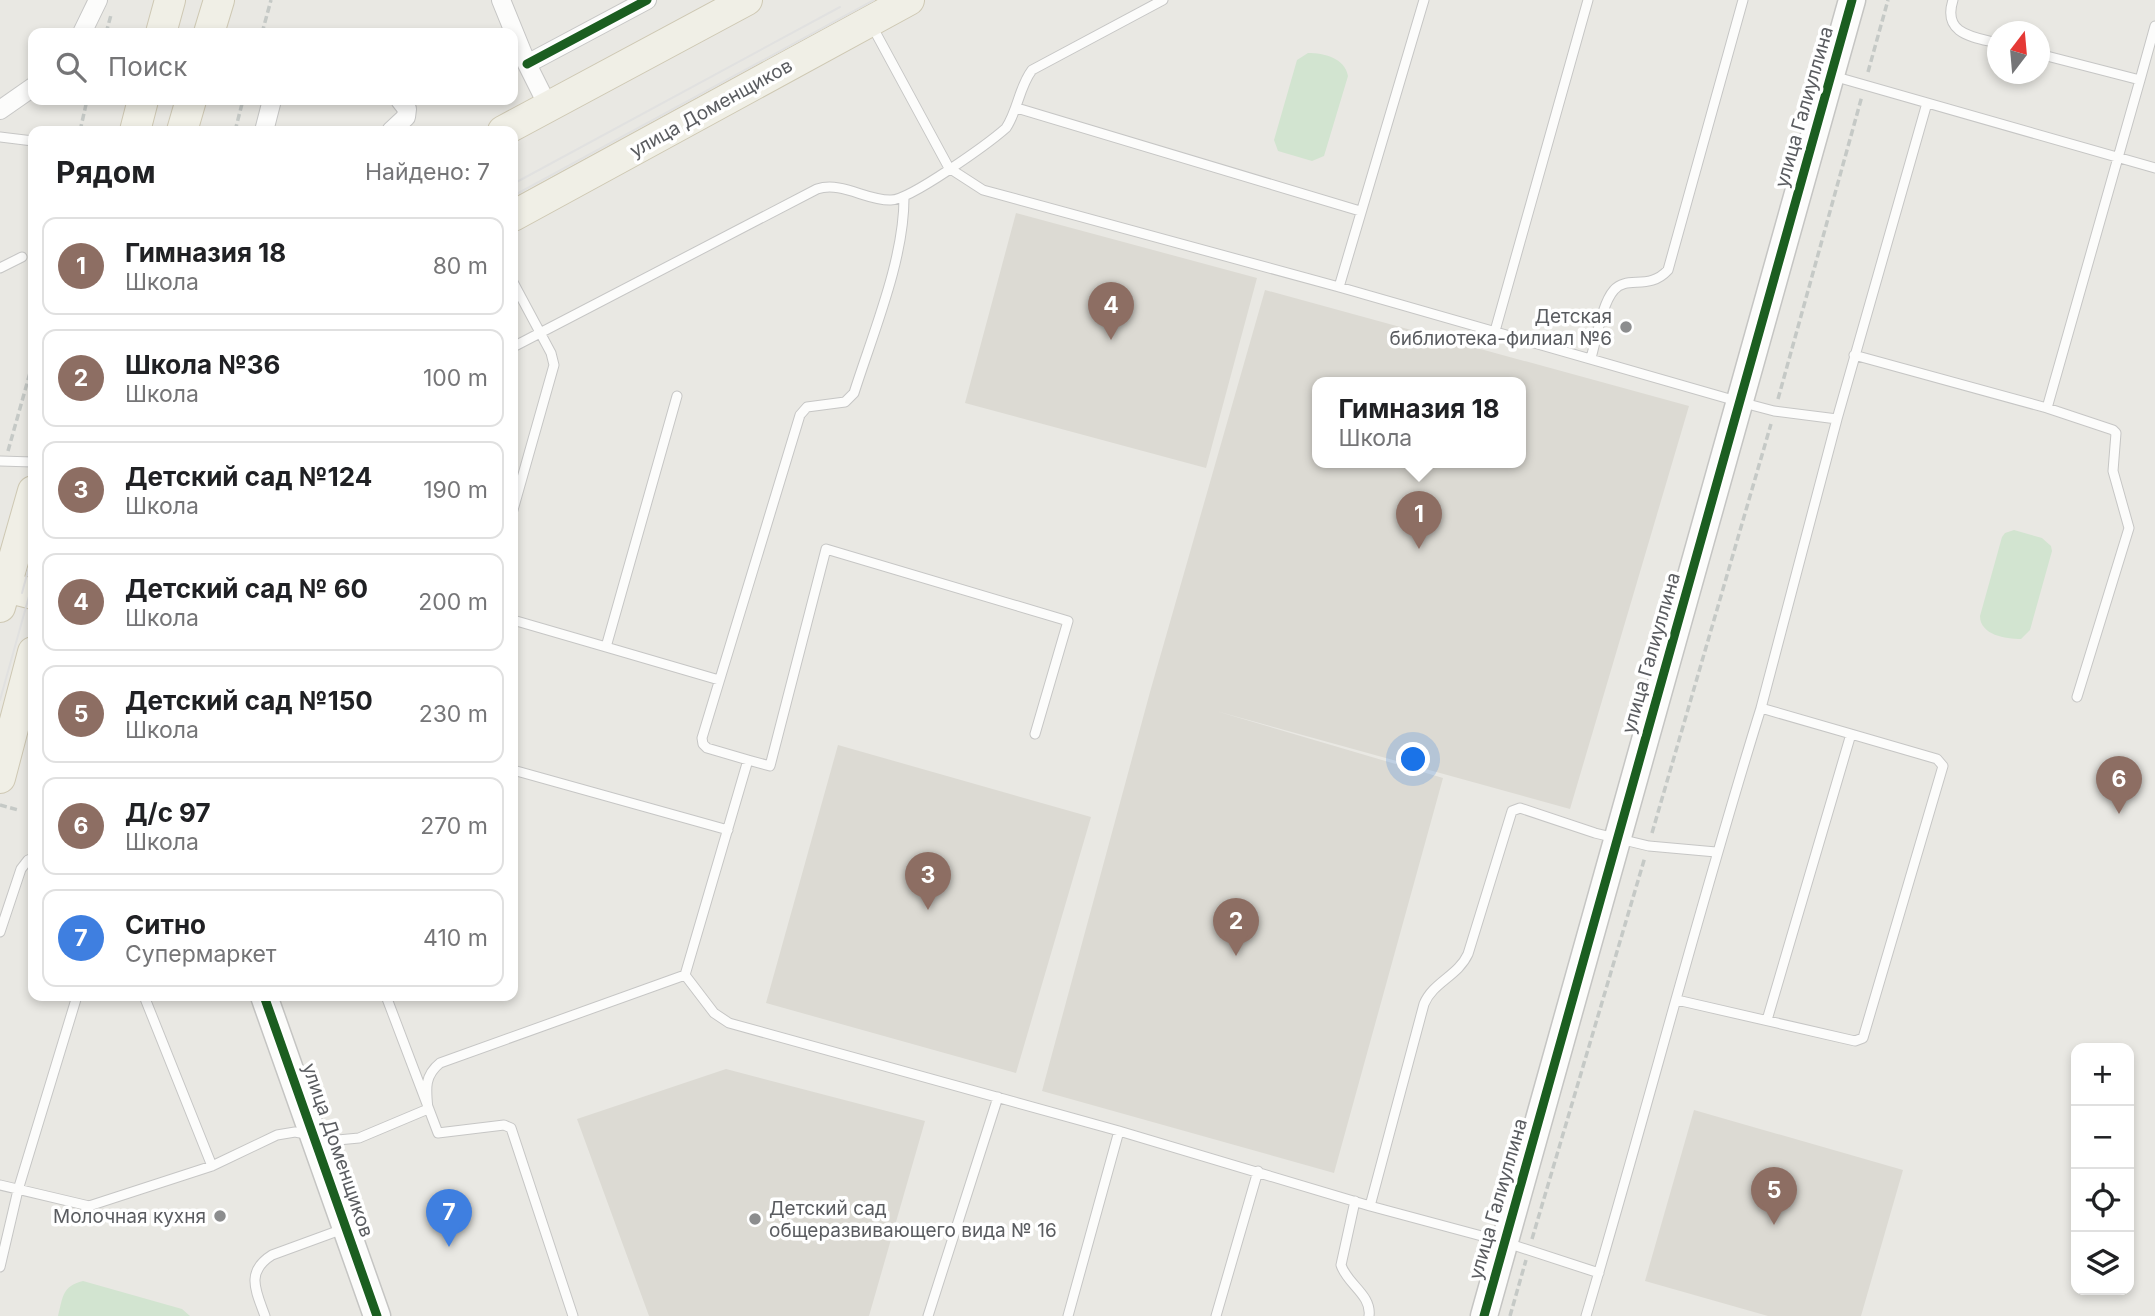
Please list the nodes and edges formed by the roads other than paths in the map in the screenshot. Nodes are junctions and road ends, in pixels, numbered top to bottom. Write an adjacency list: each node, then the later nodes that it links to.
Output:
1 (98, 0): 16 (street)
2 (170, 0): 17 (main road)
3 (219, 0): 18 (main road)
4 (501, 0): 19 (street)
5 (647, 0): 23 (street)
6 (747, 0): 32 (main road)
7 (909, 0): 14 (main road, улица Доменщиков)
8 (1163, 0): 33 (lane)
9 (1424, 0): 46 (lane)
10 (1588, 0): 52 (lane)
11 (1743, 0): 56 (lane)
12 (1852, 0): 24 (street, улица Галиуллина)
13 (1953, 0): 20 (lane)
14 (869, 22): 43 (lane); 47 (main road, улица Доменщиков)
15 (2155, 26): 25 (lane)
16 (84, 28)
17 (162, 28)
18 (211, 28)
19 (512, 28)
20 (1987, 40)
21 (518, 42): 23 (street)
22 (2050, 57): 25 (lane)
23 (527, 64): 32 (street)
24 (1831, 76): 27 (lane); 58 (street, улица Галиуллина)
25 (2140, 80): 42 (lane)
26 (28, 90): 34 (street)
27 (1927, 103): 42 (lane); 55 (lane)
28 (142, 105): 35 (main road)
29 (190, 105): 36 (main road)
30 (271, 105): 37 (street)
31 (404, 105): 38 (street)
32 (548, 106): 39 (main road)
33 (1017, 108): 43 (lane); 46 (lane)
34 (0, 110)
35 (136, 126)
36 (183, 126)
37 (265, 126)
38 (396, 126)
39 (512, 126)
40 (0, 136): 41 (lane)
41 (28, 140)
42 (2118, 158): 44 (lane); 59 (lane)
43 (949, 168): 45 (lane); 50 (lane)
44 (2155, 168)
45 (904, 198): 53 (lane); 69 (lane)
46 (1360, 211): 50 (lane)
47 (518, 213)
48 (22, 257): 49 (lane)
49 (0, 268)
50 (1339, 287): 52 (lane)
51 (518, 291): 53 (lane)
52 (1495, 331): 56 (lane)
53 (540, 332): 54 (lane); 63 (lane)
54 (518, 344)
55 (1854, 355): 59 (lane); 60 (lane)
56 (1591, 358): 58 (lane)
57 (677, 396): 67 (lane)
58 (1740, 402): 60 (lane); 78 (street, улица Галиуллина)
59 (2047, 408): 70 (lane)
60 (1837, 419): 71 (lane)
61 (3, 460): 62 (lane)
62 (28, 462)
63 (518, 492)
64 (28, 517): 65 (main road)
65 (13, 596)
66 (518, 621): 67 (lane)
67 (606, 647): 69 (lane)
68 (28, 671): 76 (main road)
69 (719, 680): 74 (lane)
70 (2077, 697)
71 (1761, 708): 73 (lane); 79 (lane)
72 (1035, 734): 74 (lane)
73 (1851, 734): 88 (lane); 88 (lane)
74 (748, 760): 77 (lane)
75 (518, 771): 77 (lane)
76 (0, 778)
77 (728, 830): 82 (lane)
78 (1618, 838): 79 (lane); 98 (lane); 100 (street, улица Галиуллина)
79 (1716, 852): 83 (lane)
80 (28, 860): 81 (lane)
81 (0, 932)
82 (685, 975): 89 (lane); 90 (lane)
83 (1677, 1000): 88 (lane); 102 (lane)
84 (75, 1001): 96 (lane)
85 (147, 1001): 93 (lane)
86 (266, 1001): 92 (street, улица Доменщиков)
87 (388, 1001): 90 (lane)
88 (1767, 1020)
89 (998, 1097): 91 (lane); 106 (lane)
90 (428, 1109): 92 (lane); 105 (lane)
91 (1119, 1131): 94 (lane); 107 (lane)
92 (314, 1134): 93 (lane); 99 (street, улица Доменщиков)
93 (212, 1166): 96 (lane)
94 (1258, 1171): 97 (lane); 108 (lane)
95 (0, 1185): 96 (lane)
96 (18, 1190): 101 (lane)
97 (1355, 1201): 98 (lane); 109 (lane)
98 (1370, 1206): 100 (lane)
99 (347, 1228): 103 (lane); 104 (street, улица Доменщиков)
100 (1516, 1247): 102 (lane); 110 (street, улица Галиуллина)
101 (0, 1267)
102 (1599, 1273): 111 (lane)
103 (265, 1316)
104 (377, 1316)
105 (573, 1316)
106 (928, 1316)
107 (1068, 1316)
108 (1216, 1316)
109 (1369, 1316)
110 (1483, 1316)
111 (1586, 1316)

